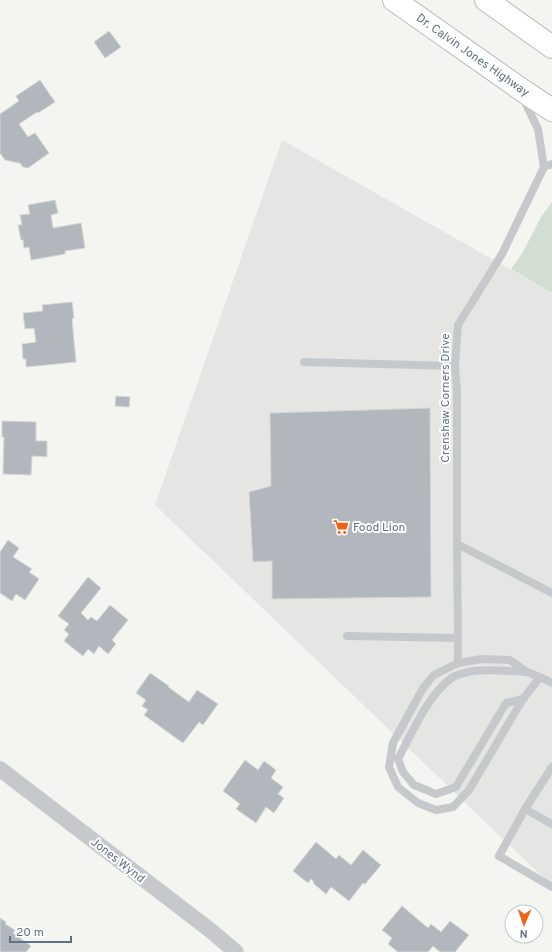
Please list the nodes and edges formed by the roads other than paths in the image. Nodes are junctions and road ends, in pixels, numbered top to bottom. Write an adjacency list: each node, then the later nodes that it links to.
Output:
1 (394, 0): 4 (highway, Dr. Calvin Jones Highway)
2 (486, 0): 3 (highway)
3 (552, 47)
4 (519, 88): 5 (highway, Dr. Calvin Jones Highway); 6 (lane, Crenshaw Corners Drive)
5 (552, 110)
6 (548, 165): 8 (lane, Crenshaw Corners Drive)
7 (304, 362): 8 (lane)
8 (455, 366): 9 (lane, Crenshaw Corners Drive)
9 (457, 544): 10 (lane); 12 (lane, Crenshaw Corners Drive)
10 (552, 593)
11 (347, 636): 12 (lane)
12 (458, 638): 13 (lane, Crenshaw Corners Drive)
13 (458, 662): 14 (lane); 17 (lane)
14 (527, 672): 15 (lane); 17 (lane)
15 (540, 677): 16 (lane); 17 (lane)
16 (552, 683)
17 (523, 699)
18 (552, 767): 20 (lane)
19 (0, 769): 23 (street, Jones Wynd)
20 (525, 809): 21 (lane); 22 (lane)
21 (552, 824)
22 (552, 887)
23 (236, 952)

